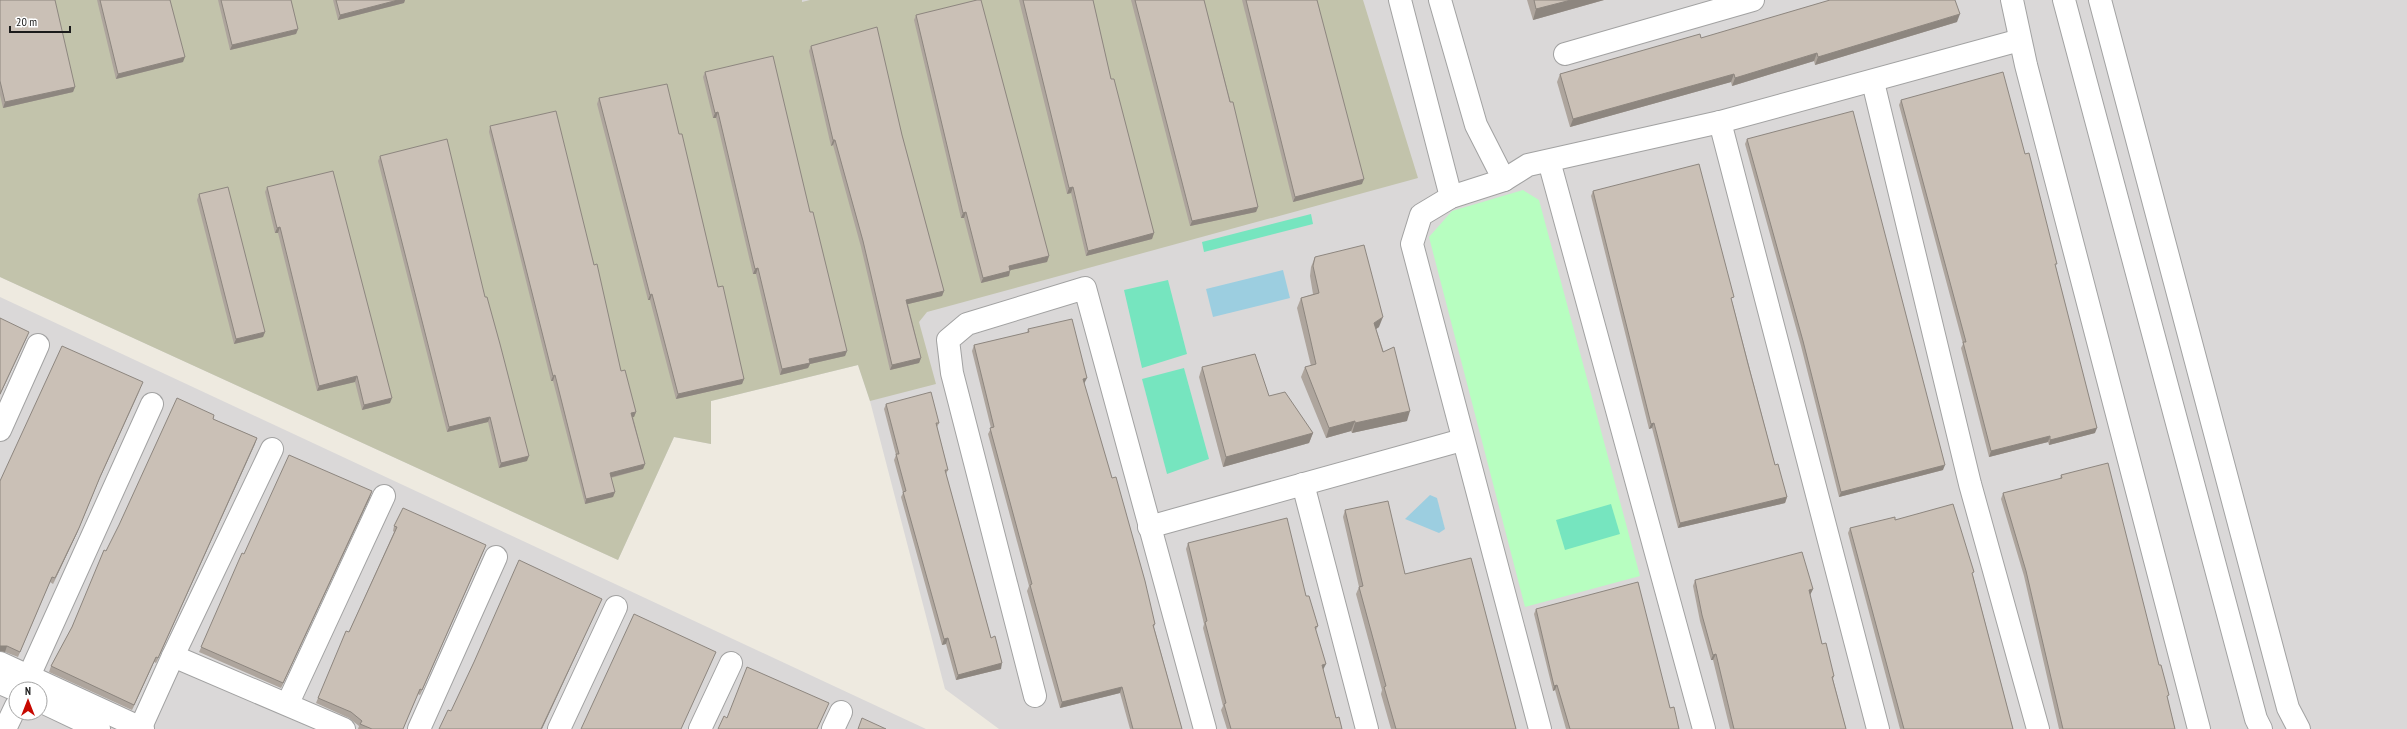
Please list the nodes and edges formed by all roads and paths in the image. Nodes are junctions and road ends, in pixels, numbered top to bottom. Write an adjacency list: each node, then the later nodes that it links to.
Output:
1 (1400, 0): 13 (street)
2 (1440, 0): 12 (street)
3 (1753, 0): 8 (street)
4 (2012, 0): 7 (street)
5 (2064, 0): 15 (street)
6 (2100, 0): 14 (street)
7 (2020, 40): 9 (street); 47 (street)
8 (1565, 54)
9 (1873, 82): 10 (street); 46 (street)
10 (1720, 122): 11 (street); 45 (street)
11 (1549, 161): 12 (street); 44 (street)
12 (1504, 180): 13 (street)
13 (1451, 197): 19 (street)
14 (2184, 315): 15 (street); 49 (street)
15 (2150, 322): 48 (street)
16 (38, 345): 18 (street)
17 (152, 404): 30 (street)
18 (0, 430)
19 (1462, 440): 21 (street); 43 (street)
20 (272, 449): 26 (street)
21 (1303, 484): 23 (street); 42 (street)
22 (384, 496): 33 (street)
23 (1149, 527): 32 (street); 41 (street)
24 (496, 557): 38 (street)
25 (616, 607): 39 (street)
26 (173, 656): 33 (street); 36 (street)
27 (0, 663): 29 (street)
28 (731, 663): 40 (street)
29 (20, 681)
30 (23, 681)
31 (48, 693): 36 (street)
32 (1035, 696)
33 (288, 704): 37 (street)
34 (48, 705): 35 (street)
35 (99, 729)
36 (141, 729)
37 (344, 729)
38 (419, 729)
39 (559, 729)
40 (700, 729)
41 (1205, 729)
42 (1367, 729)
43 (1540, 729)
44 (1704, 729)
45 (1878, 729)
46 (2038, 729)
47 (2199, 729)
48 (2261, 729)
49 (2299, 729)

